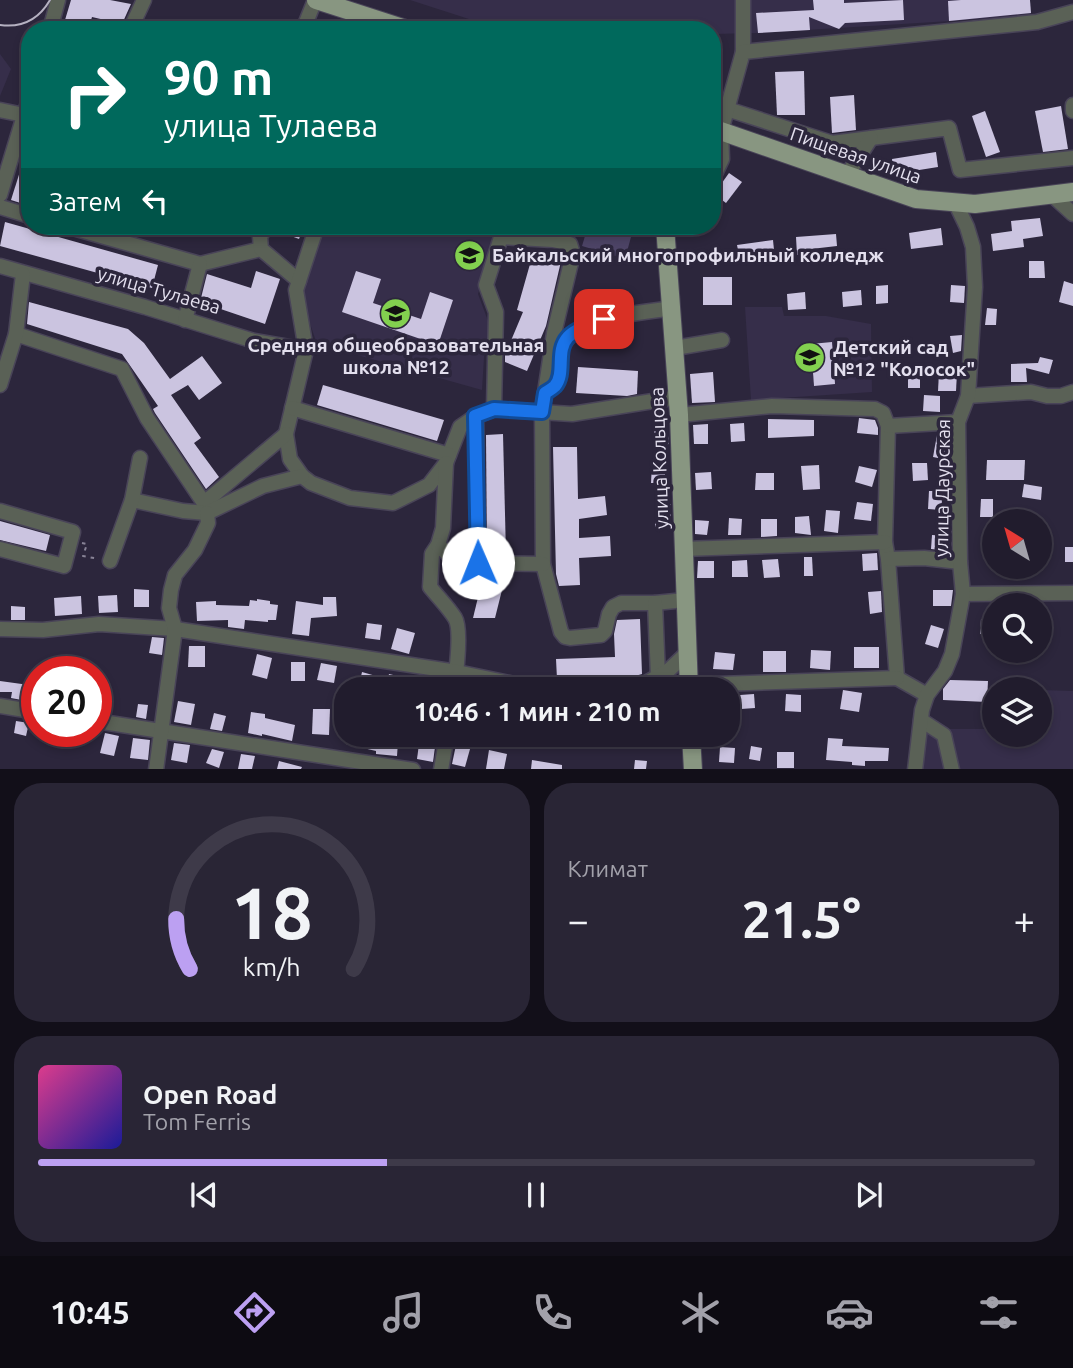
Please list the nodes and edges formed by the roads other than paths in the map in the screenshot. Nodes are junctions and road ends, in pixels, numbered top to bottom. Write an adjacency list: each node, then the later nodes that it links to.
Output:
1 (58, 0): 6 (street)
2 (144, 0): 7 (street)
3 (316, 0): 8 (street); 9 (main road)
4 (743, 0): 10 (street)
5 (1073, 12): 10 (street)
6 (52, 21)
7 (134, 21)
8 (307, 21)
9 (371, 21)
10 (743, 52): 12 (street)
11 (1073, 105): 14 (street)
12 (727, 109): 16 (street); 19 (street)
13 (0, 110): 15 (street)
14 (1073, 111)
15 (21, 114)
16 (721, 121)
17 (21, 125): 23 (street)
18 (721, 130): 21 (main road, Пищевая улица)
19 (872, 138): 20 (street); 21 (street)
20 (1073, 158)
21 (847, 175): 25 (main road, Пищевая улица)
22 (1073, 192): 24 (main road, Пищевая улица)
23 (0, 195)
24 (1052, 195): 25 (main road, Пищевая улица); 28 (street)
25 (955, 202): 47 (street, улица Даурская)
26 (0, 207): 27 (street)
27 (21, 213)
28 (1073, 214)
29 (98, 235): 34 (street)
30 (261, 235): 33 (street)
31 (314, 235): 37 (street)
32 (669, 235): 38 (main road, улица Кольцова)
33 (261, 249): 34 (street); 37 (street)
34 (200, 264): 39 (street)
35 (0, 266): 36 (street, улица Тулаева)
36 (23, 274): 39 (street, улица Тулаева); 40 (street)
37 (299, 282): 43 (street)
38 (672, 308): 42 (main road, улица Кольцова); 46 (street)
39 (185, 320): 43 (street, улица Тулаева)
40 (16, 334): 44 (street); 60 (street)
41 (722, 340): 42 (street)
42 (675, 348): 48 (main road, улица Кольцова)
43 (306, 350): 49 (street)
44 (0, 385)
45 (1073, 392): 47 (street)
46 (545, 393): 50 (street); 51 (street)
47 (968, 396): 53 (street, улица Даурская)
48 (679, 406): 51 (street); 54 (street); 65 (main road, улица Кольцова)
49 (292, 408): 55 (street); 57 (street)
50 (494, 409): 51 (street); 52 (street)
51 (542, 412): 70 (street)
52 (475, 416): 57 (street); 69 (street)
53 (958, 422): 54 (street); 68 (street, улица Даурская)
54 (888, 426): 62 (street)
55 (286, 434): 58 (street); 60 (street)
56 (140, 458): 59 (street)
57 (447, 459): 58 (street); 63 (street)
58 (302, 476): 60 (street)
59 (132, 500): 60 (street); 67 (street)
60 (206, 508): 76 (street)
61 (0, 511): 64 (street)
62 (885, 542): 65 (street); 66 (street)
63 (438, 545): 69 (street); 78 (street)
64 (0, 549)
65 (683, 549): 73 (main road, улица Кольцова)
66 (888, 559): 68 (street); 83 (street)
67 (110, 561)
68 (960, 562): 72 (street, улица Даурская)
69 (478, 563): 70 (street)
70 (543, 564): 74 (street)
71 (1073, 593): 72 (street)
72 (963, 594): 85 (street, улица Даурская)
73 (685, 600): 74 (street); 77 (main road, улица Кольцова)
74 (655, 603): 81 (street)
75 (0, 629): 76 (street)
76 (175, 629): 78 (street); 90 (street)
77 (688, 652): 81 (street); 82 (main road, улица Кольцова)
78 (457, 672): 79 (street); 80 (street)
79 (456, 677)
80 (481, 677)
81 (657, 677)
82 (688, 677)
83 (897, 678): 84 (street); 85 (street)
84 (740, 685)
85 (927, 695): 88 (street, улица Даурская)
86 (0, 706): 87 (street)
87 (21, 709)
88 (921, 720): 97 (street, улица Даурская); 98 (street)
89 (112, 723): 90 (street)
90 (162, 731): 93 (street); 94 (street)
91 (445, 747): 95 (street)
92 (692, 747): 96 (main road)
93 (156, 769)
94 (413, 769)
95 (441, 769)
96 (693, 769)
97 (915, 769)
98 (952, 769)

